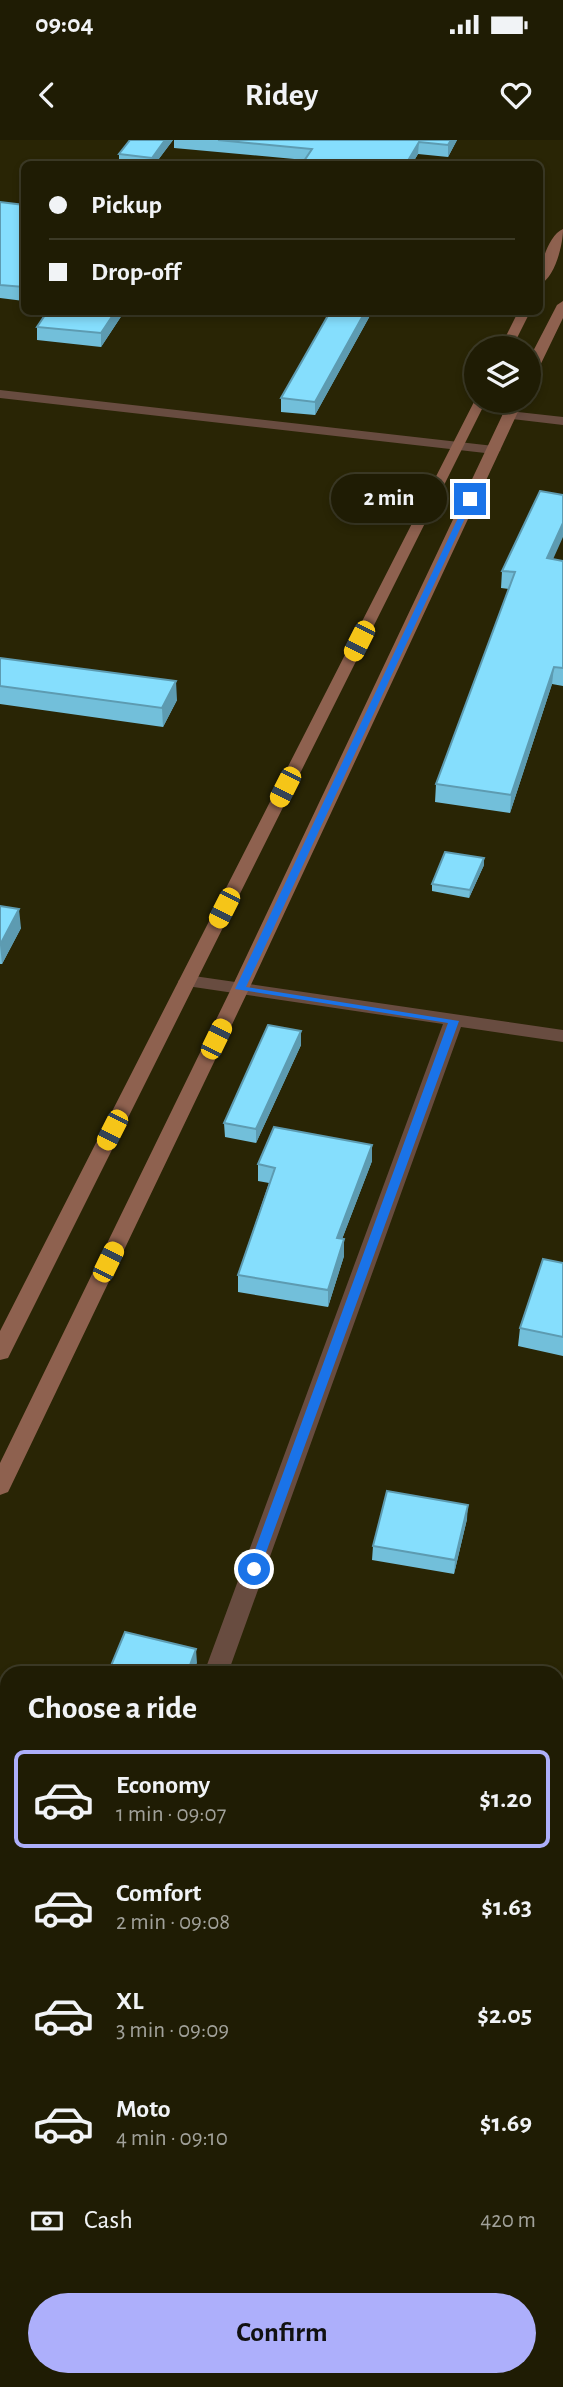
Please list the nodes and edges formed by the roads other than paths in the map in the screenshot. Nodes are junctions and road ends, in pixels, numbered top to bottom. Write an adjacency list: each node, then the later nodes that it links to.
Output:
1 (563, 233): 2 (street)
2 (543, 273)
3 (563, 305): 6 (street)
4 (522, 315): 5 (street)
5 (512, 336)
6 (541, 350)
7 (0, 394): 12 (street)
8 (474, 413): 12 (street)
9 (511, 413): 13 (street)
10 (532, 413): 11 (street)
11 (563, 421)
12 (457, 446): 13 (street); 14 (street)
13 (494, 450): 15 (street)
14 (187, 981): 15 (street); 18 (street)
15 (240, 989): 16 (street); 19 (street)
16 (454, 1021): 17 (street); 20 (street)
17 (563, 1036)
18 (0, 1352)
19 (0, 1486)
20 (219, 1666)

